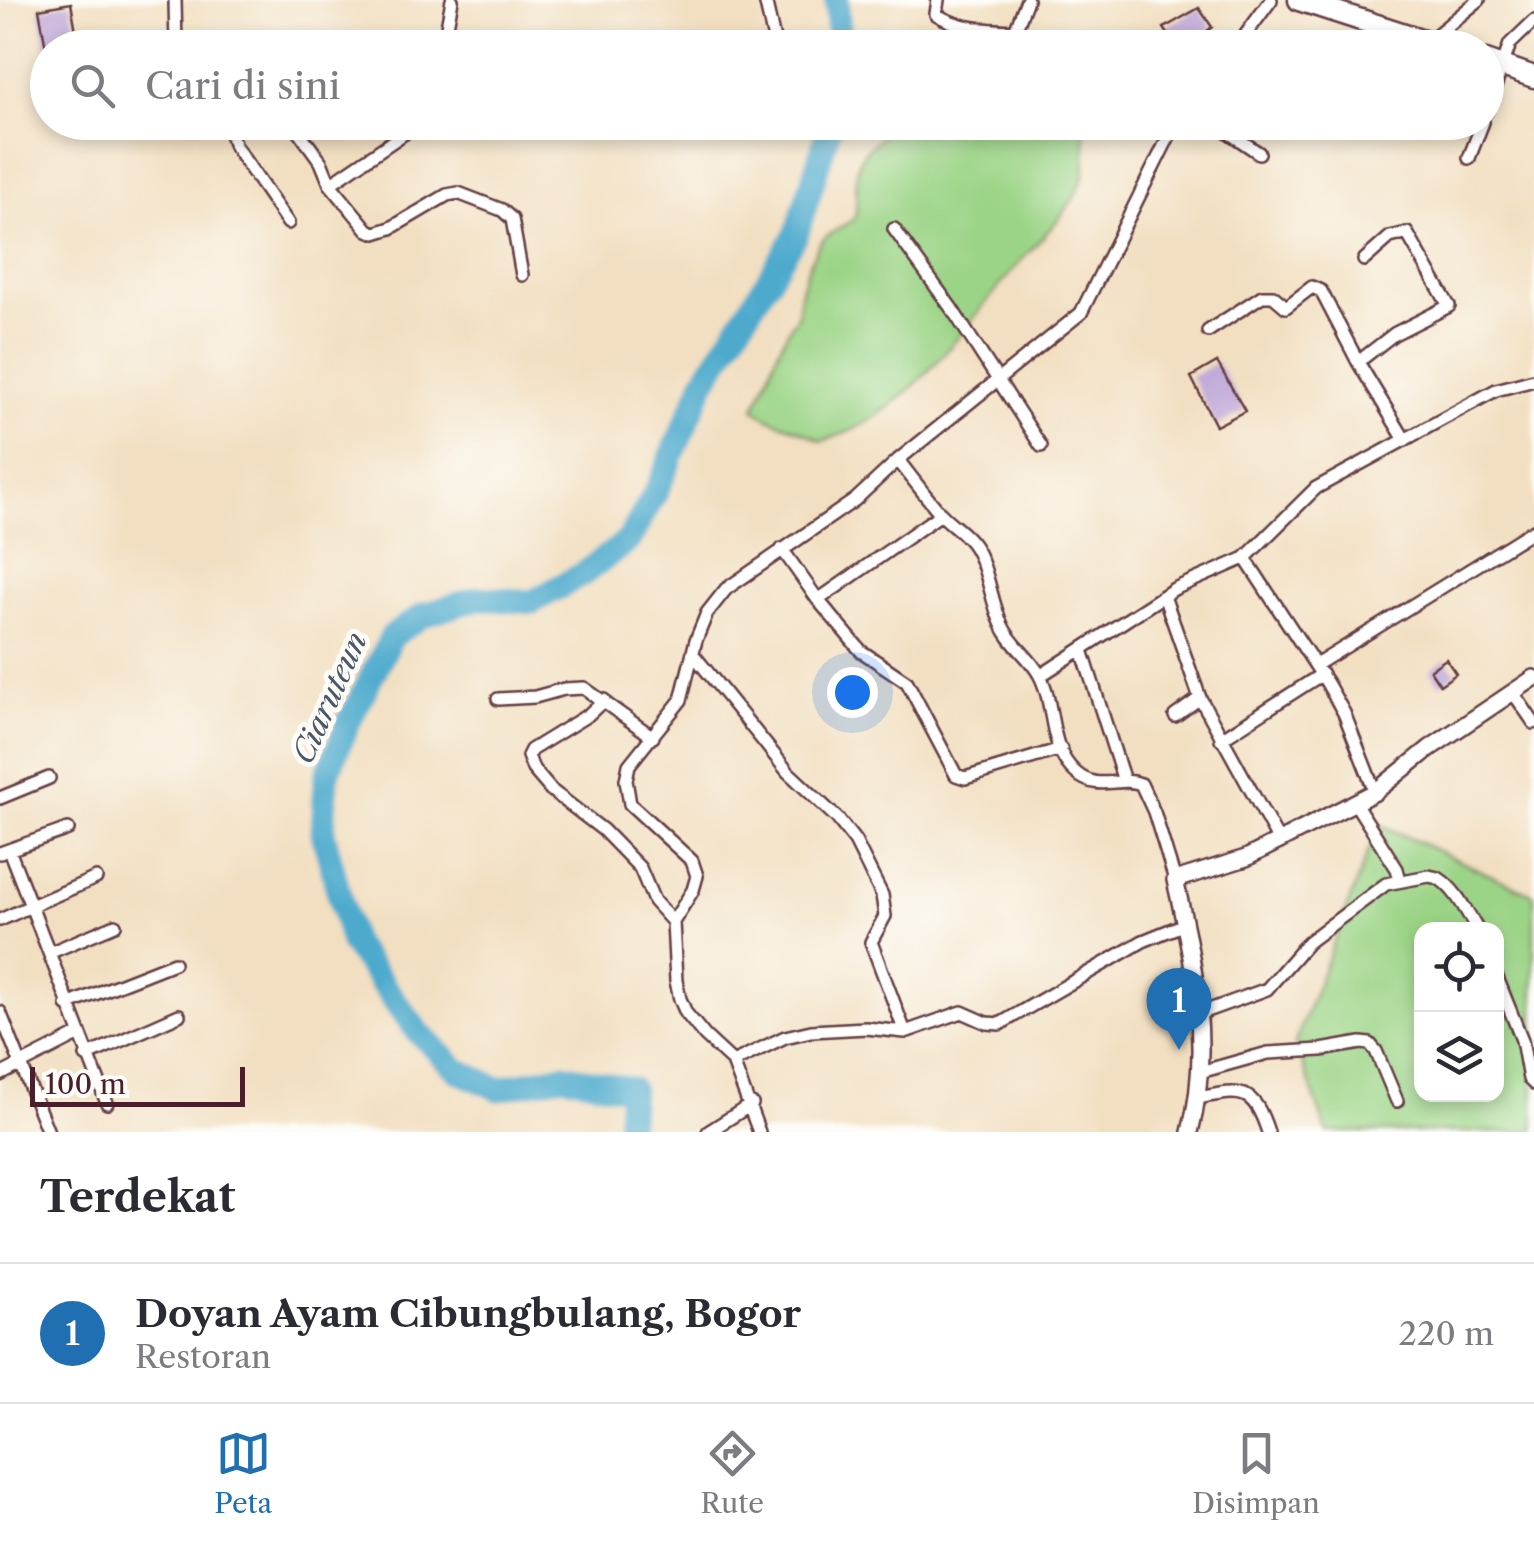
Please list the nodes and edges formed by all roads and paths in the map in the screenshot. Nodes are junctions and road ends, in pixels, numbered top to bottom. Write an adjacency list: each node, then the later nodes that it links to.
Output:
1 (174, 0): 10 (street)
2 (452, 0): 11 (street)
3 (765, 0): 12 (street)
4 (938, 0): 13 (street)
5 (1026, 0): 14 (street)
6 (1271, 0): 15 (street)
7 (1299, 0): 16 (highway)
8 (1479, 0): 17 (street)
9 (1534, 22): 18 (street)
10 (175, 30)
11 (446, 30)
12 (774, 30)
13 (991, 30)
14 (1015, 30)
15 (1249, 30)
16 (1394, 30)
17 (1452, 30)
18 (1504, 52)
19 (1504, 66): 20 (highway)
20 (1534, 77)
21 (233, 140): 30 (street)
22 (305, 140): 29 (street)
23 (395, 140): 29 (street)
24 (1167, 140): 36 (street)
25 (1240, 140): 27 (street)
26 (1476, 140): 28 (street)
27 (1259, 153)
28 (1469, 158)
29 (330, 184): 33 (street)
30 (288, 223)
31 (894, 228): 36 (street)
32 (1364, 260): 35 (street)
33 (522, 274)
34 (1208, 331): 35 (street)
35 (1358, 362): 38 (street)
36 (999, 380): 39 (street); 40 (street)
37 (1534, 380): 38 (street)
38 (1405, 440): 44 (street)
39 (1041, 446)
40 (898, 460): 41 (street); 43 (street)
41 (942, 514): 46 (street); 50 (street)
42 (1534, 530): 49 (street)
43 (782, 549): 46 (street); 48 (street)
44 (1246, 558): 45 (street); 49 (street)
45 (1164, 596): 47 (street); 53 (street)
46 (818, 600): 60 (street)
47 (1082, 650): 50 (street); 62 (street)
48 (693, 654): 58 (street); 85 (street)
49 (1319, 670): 59 (street); 63 (street)
50 (1040, 676): 60 (street)
51 (1534, 678): 52 (street)
52 (1512, 691): 57 (street); 63 (street)
53 (1200, 698): 56 (street); 59 (street)
54 (498, 699): 55 (street)
55 (604, 700): 58 (street); 74 (street)
56 (1175, 716)
57 (1534, 723)
58 (652, 737): 74 (street)
59 (1221, 739): 67 (street)
60 (1061, 749): 62 (street)
61 (49, 778): 64 (street)
62 (1124, 781): 70 (street)
63 (1374, 792): 65 (street)
64 (0, 798)
65 (1355, 802): 67 (street); 71 (street)
66 (68, 829): 68 (street)
67 (1280, 843): 70 (street)
68 (4, 852): 72 (street)
69 (96, 878): 72 (street)
70 (1174, 880): 76 (street)
71 (1400, 880): 75 (street); 83 (street)
72 (31, 906): 73 (street); 78 (street)
73 (0, 920)
74 (672, 922): 88 (street)
75 (1472, 922)
76 (1185, 924): 83 (street); 85 (street)
77 (115, 925): 78 (street)
78 (49, 953): 81 (street)
79 (174, 962): 81 (street)
80 (1504, 995): 92 (street)
81 (66, 1004): 86 (street)
82 (0, 1012): 89 (street)
83 (1198, 1014): 90 (street)
84 (179, 1015): 87 (street)
85 (904, 1032): 88 (street)
86 (78, 1036): 87 (street); 89 (street)
87 (86, 1056): 95 (street)
88 (733, 1062): 96 (street)
89 (20, 1065): 91 (street); 97 (street)
90 (1200, 1072): 93 (street); 94 (street)
91 (0, 1076)
92 (1534, 1084)
93 (1198, 1098): 100 (street); 101 (street)
94 (1397, 1101)
95 (106, 1103)
96 (752, 1104): 98 (street); 99 (street)
97 (48, 1132)
98 (708, 1132)
99 (759, 1132)
100 (1190, 1132)
101 (1268, 1132)

